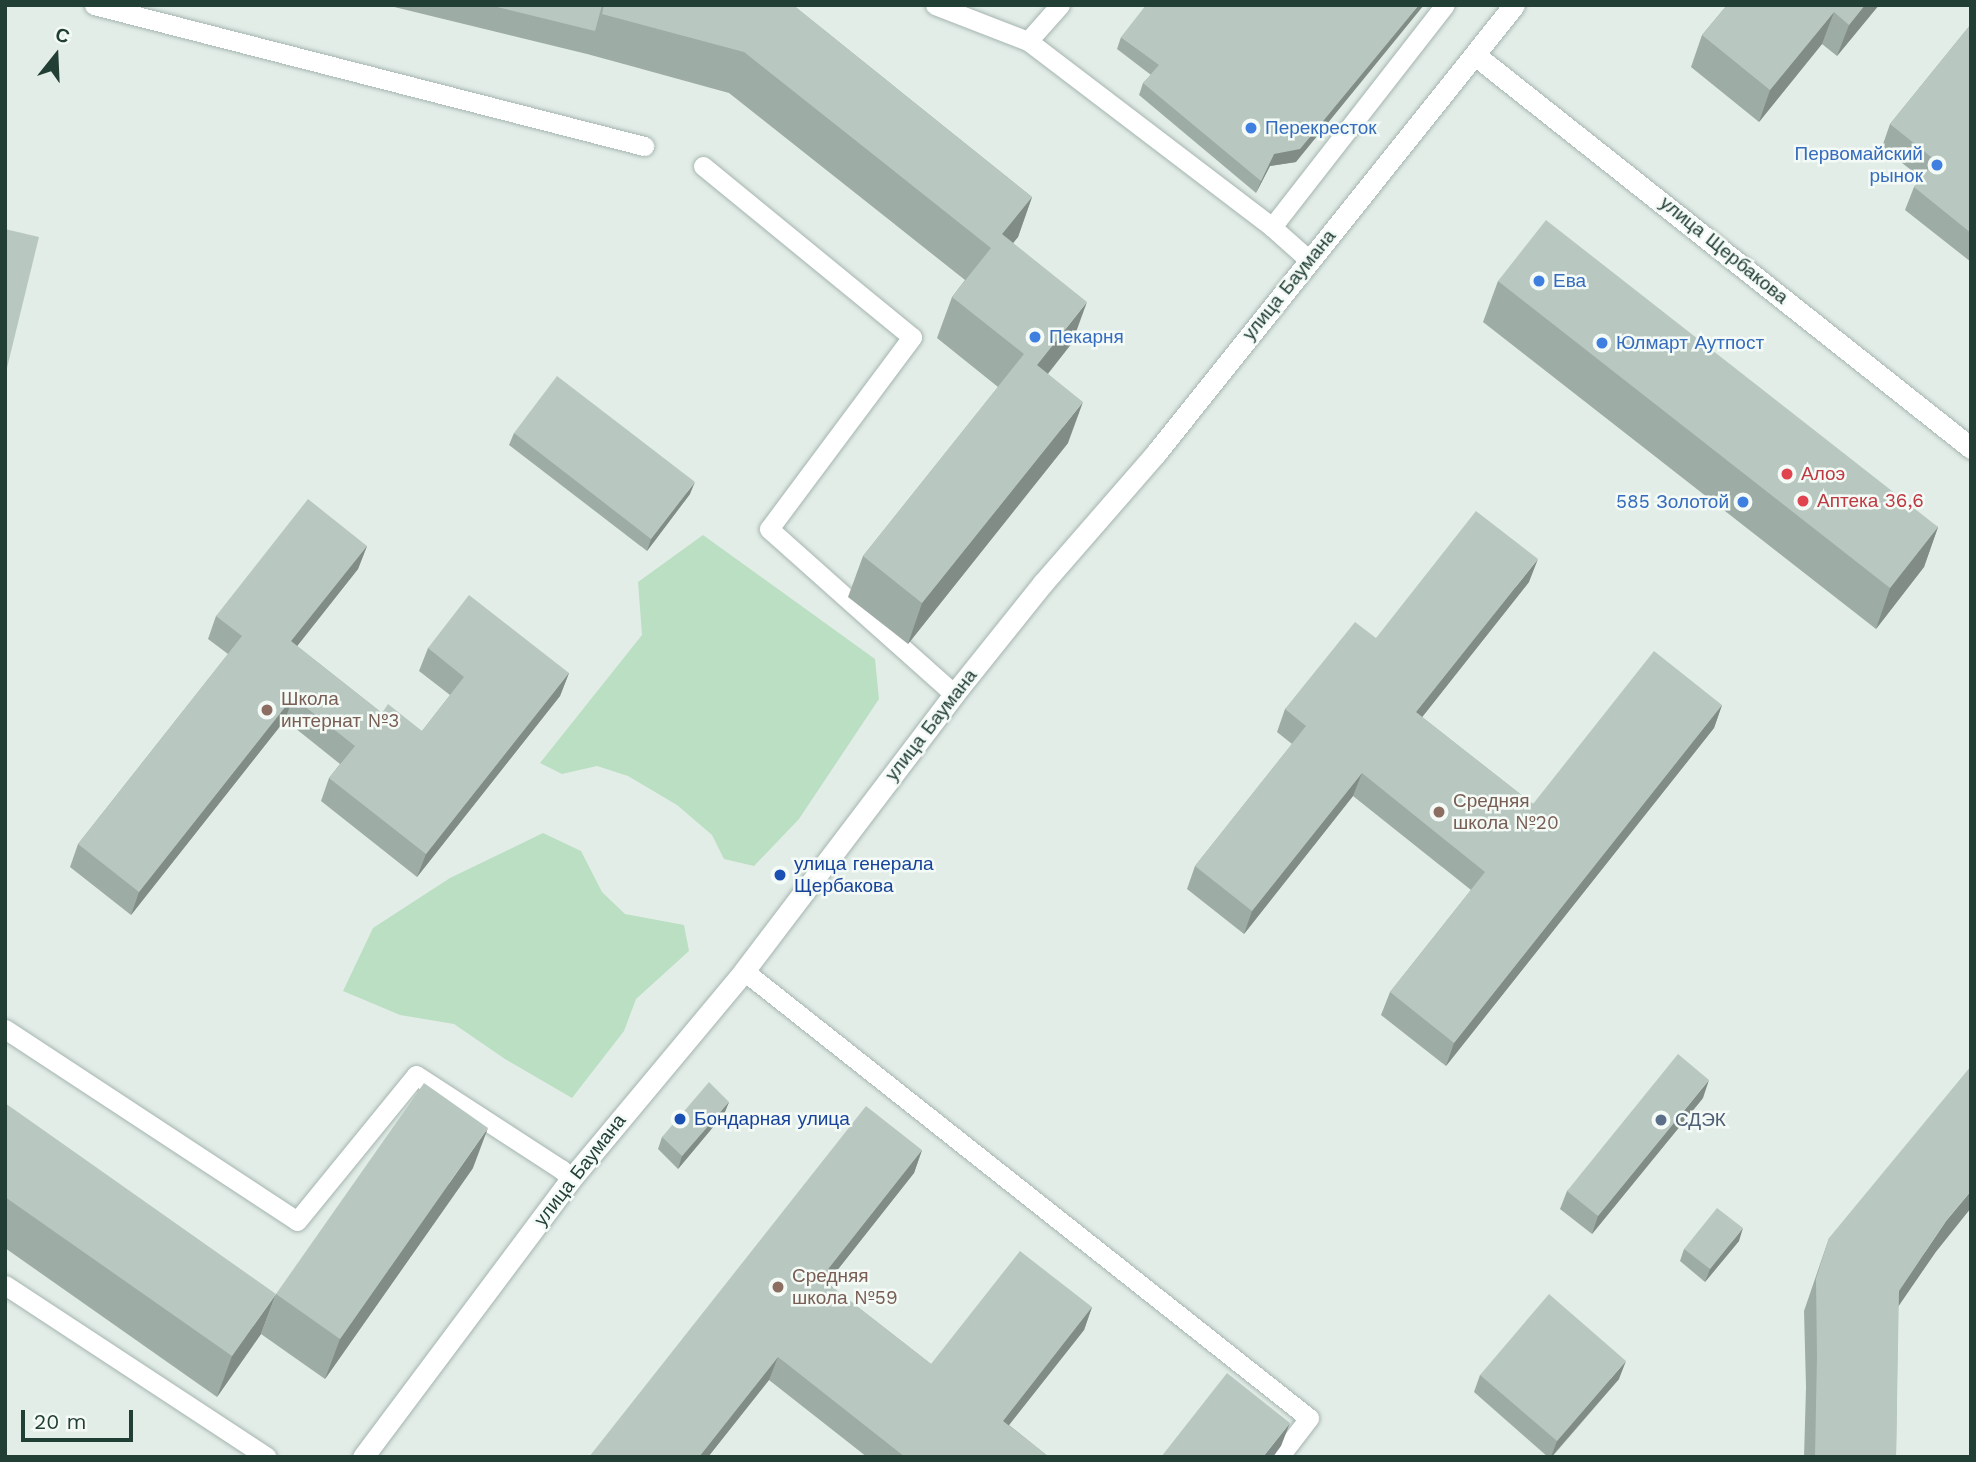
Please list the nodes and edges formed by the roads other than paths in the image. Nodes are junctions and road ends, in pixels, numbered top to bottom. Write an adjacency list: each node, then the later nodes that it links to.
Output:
1 (94, 5): 8 (lane)
2 (935, 5): 6 (lane)
3 (1060, 5): 6 (lane)
4 (1445, 5): 10 (lane)
5 (1514, 5): 7 (street, улица Баумана)
6 (1028, 41): 10 (lane)
7 (1475, 55): 11 (street, улица Баумана); 12 (street, улица Щербакова)
8 (644, 146)
9 (703, 166): 13 (lane)
10 (1272, 227): 11 (lane)
11 (1309, 260): 13 (street, улица Баумана)
12 (1971, 448)
13 (954, 694): 14 (street, улица Баумана)
14 (744, 971): 16 (street, улица Баумана); 20 (lane)
15 (5, 1029): 16 (lane)
16 (571, 1179): 19 (street, улица Баумана)
17 (5, 1285): 18 (lane)
18 (267, 1457)
19 (363, 1457)
20 (1279, 1457)

